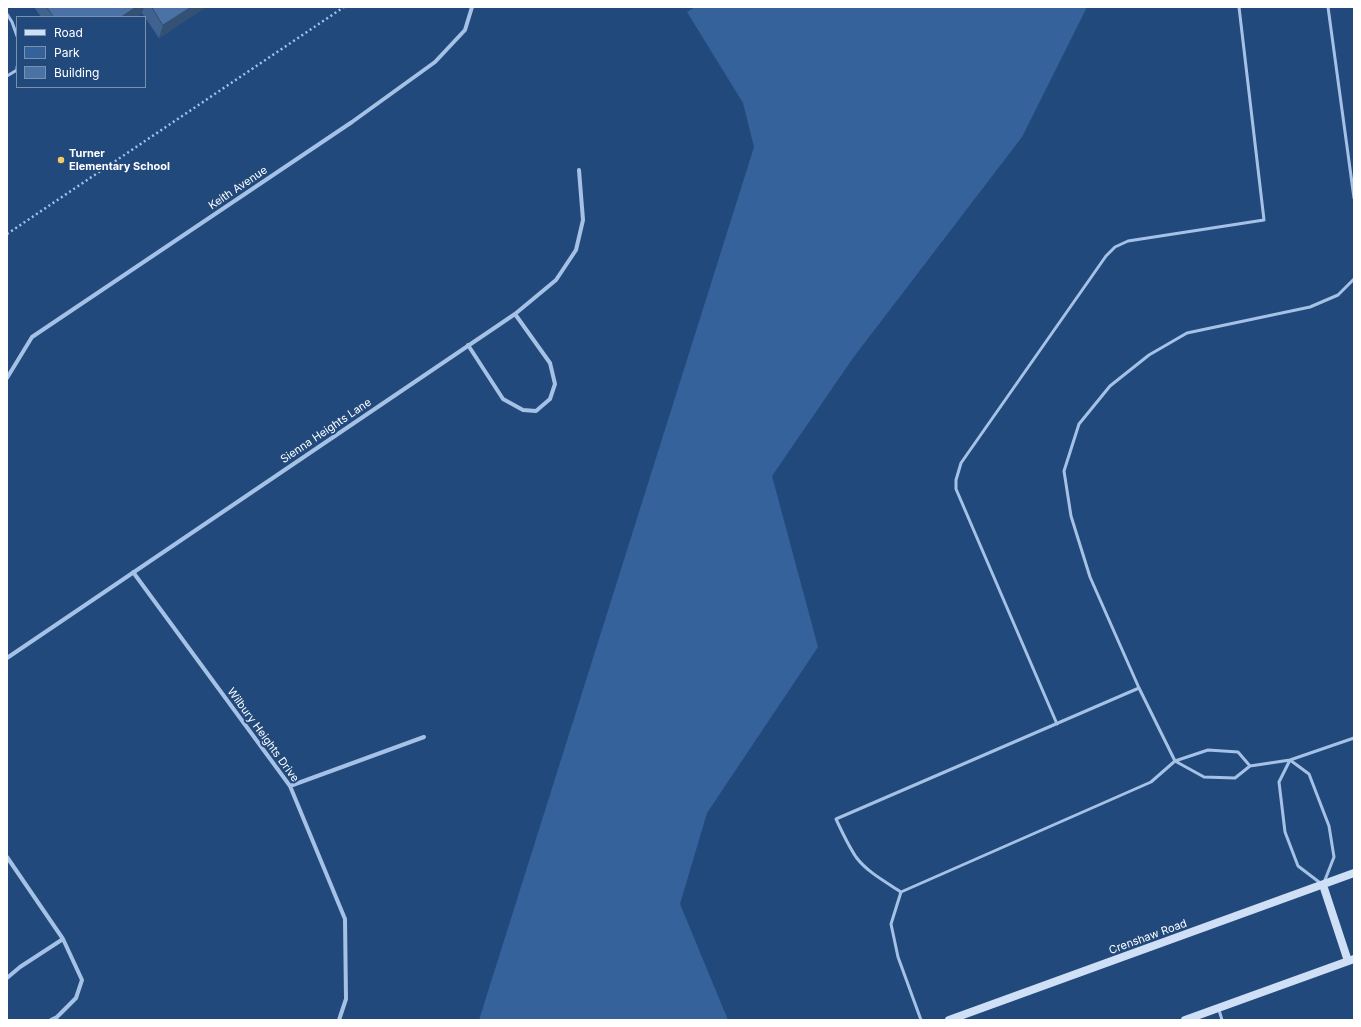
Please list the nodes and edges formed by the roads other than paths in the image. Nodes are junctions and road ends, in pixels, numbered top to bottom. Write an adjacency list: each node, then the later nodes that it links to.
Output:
1 (472, 7): 13 (street, Keith Avenue)
2 (1239, 7): 17 (lane)
3 (1328, 7): 9 (lane)
4 (7, 14): 5 (lane)
5 (16, 33)
6 (16, 71): 7 (lane)
7 (7, 76)
8 (579, 170): 11 (street, Sienna Heights Lane)
9 (1354, 198)
10 (1354, 279): 16 (lane)
11 (515, 314): 12 (street, Sienna Heights Lane); 12 (street)
12 (468, 345): 14 (street, Sienna Heights Lane)
13 (7, 378)
14 (133, 572): 15 (street, Sienna Heights Lane); 23 (street, Wilbury Heights Drive)
15 (7, 658)
16 (1139, 688): 17 (lane); 21 (lane)
17 (1057, 724): 27 (lane)
18 (424, 736): 23 (street)
19 (1354, 738): 20 (lane)
20 (1290, 760): 22 (lane); 26 (lane); 26 (lane)
21 (1175, 761): 22 (lane); 22 (lane); 27 (lane)
22 (1250, 766)
23 (290, 786): 33 (street, Wilbury Heights Drive)
24 (7, 857): 28 (street)
25 (1354, 874): 26 (main road, Crenshaw Road)
26 (1323, 885): 29 (main road); 35 (main road, Crenshaw Road)
27 (900, 892): 34 (lane)
28 (63, 939): 30 (street); 32 (street)
29 (1351, 960): 31 (main road)
30 (7, 978)
31 (1218, 1008): 36 (main road); 37 (lane)
32 (51, 1020)
33 (339, 1020)
34 (921, 1020)
35 (949, 1020)
36 (1185, 1020)
37 (1222, 1020)

